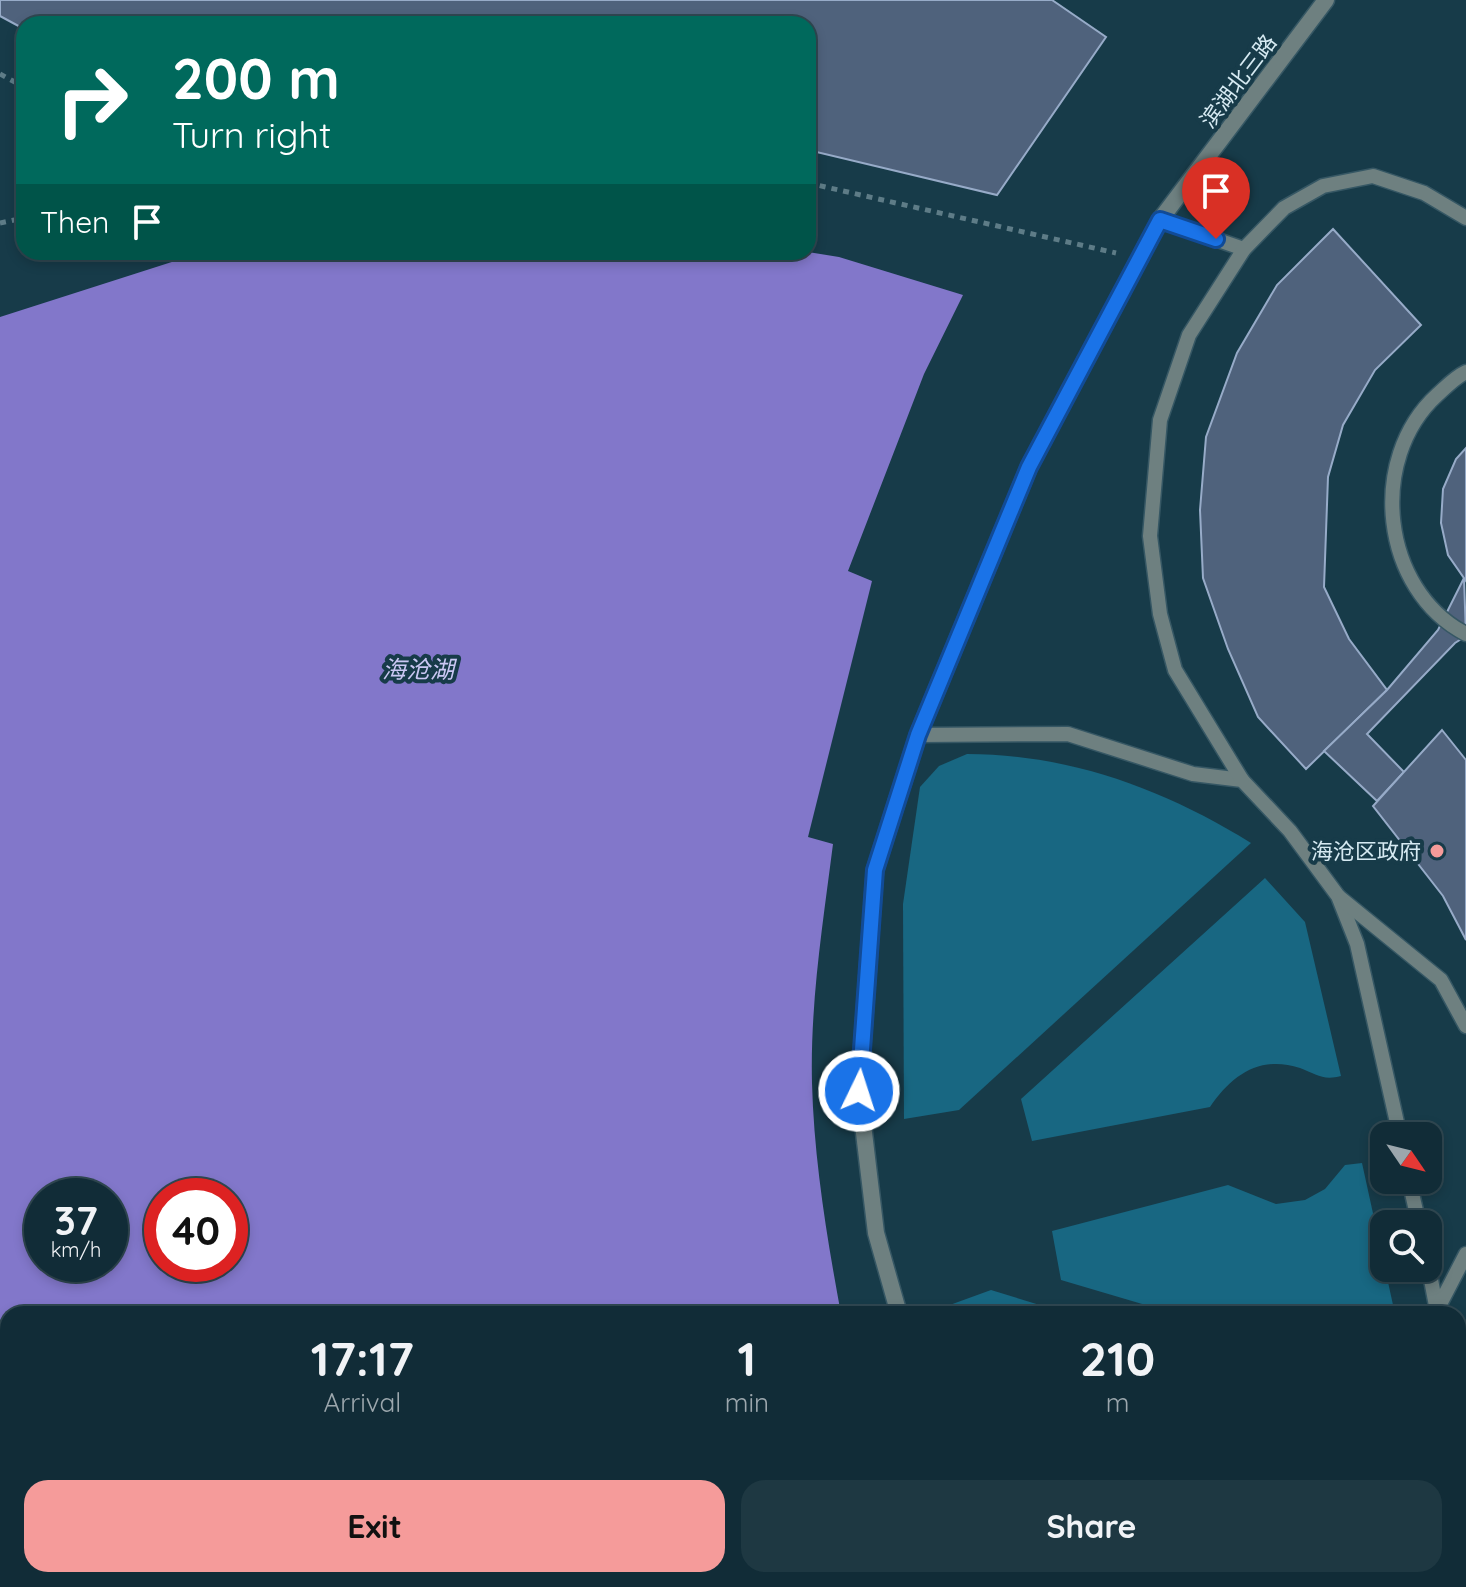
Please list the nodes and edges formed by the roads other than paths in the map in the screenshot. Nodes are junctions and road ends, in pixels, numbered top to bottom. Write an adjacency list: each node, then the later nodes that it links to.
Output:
1 (1326, 0): 3 (street, 滨湖北三路)
2 (1466, 218): 4 (lane)
3 (1160, 220): 4 (lane); 7 (street, 滨湖北三路)
4 (1244, 249): 8 (lane)
5 (1466, 372): 6 (lane)
6 (1466, 634)
7 (918, 735): 8 (lane); 14 (street, 滨湖北三路)
8 (1242, 780): 9 (lane)
9 (1338, 896): 10 (lane); 11 (lane)
10 (1466, 1026)
11 (1397, 1122)
12 (1466, 1254): 16 (lane)
13 (1431, 1282): 15 (lane)
14 (897, 1306)
15 (1436, 1306)
16 (1440, 1306)

